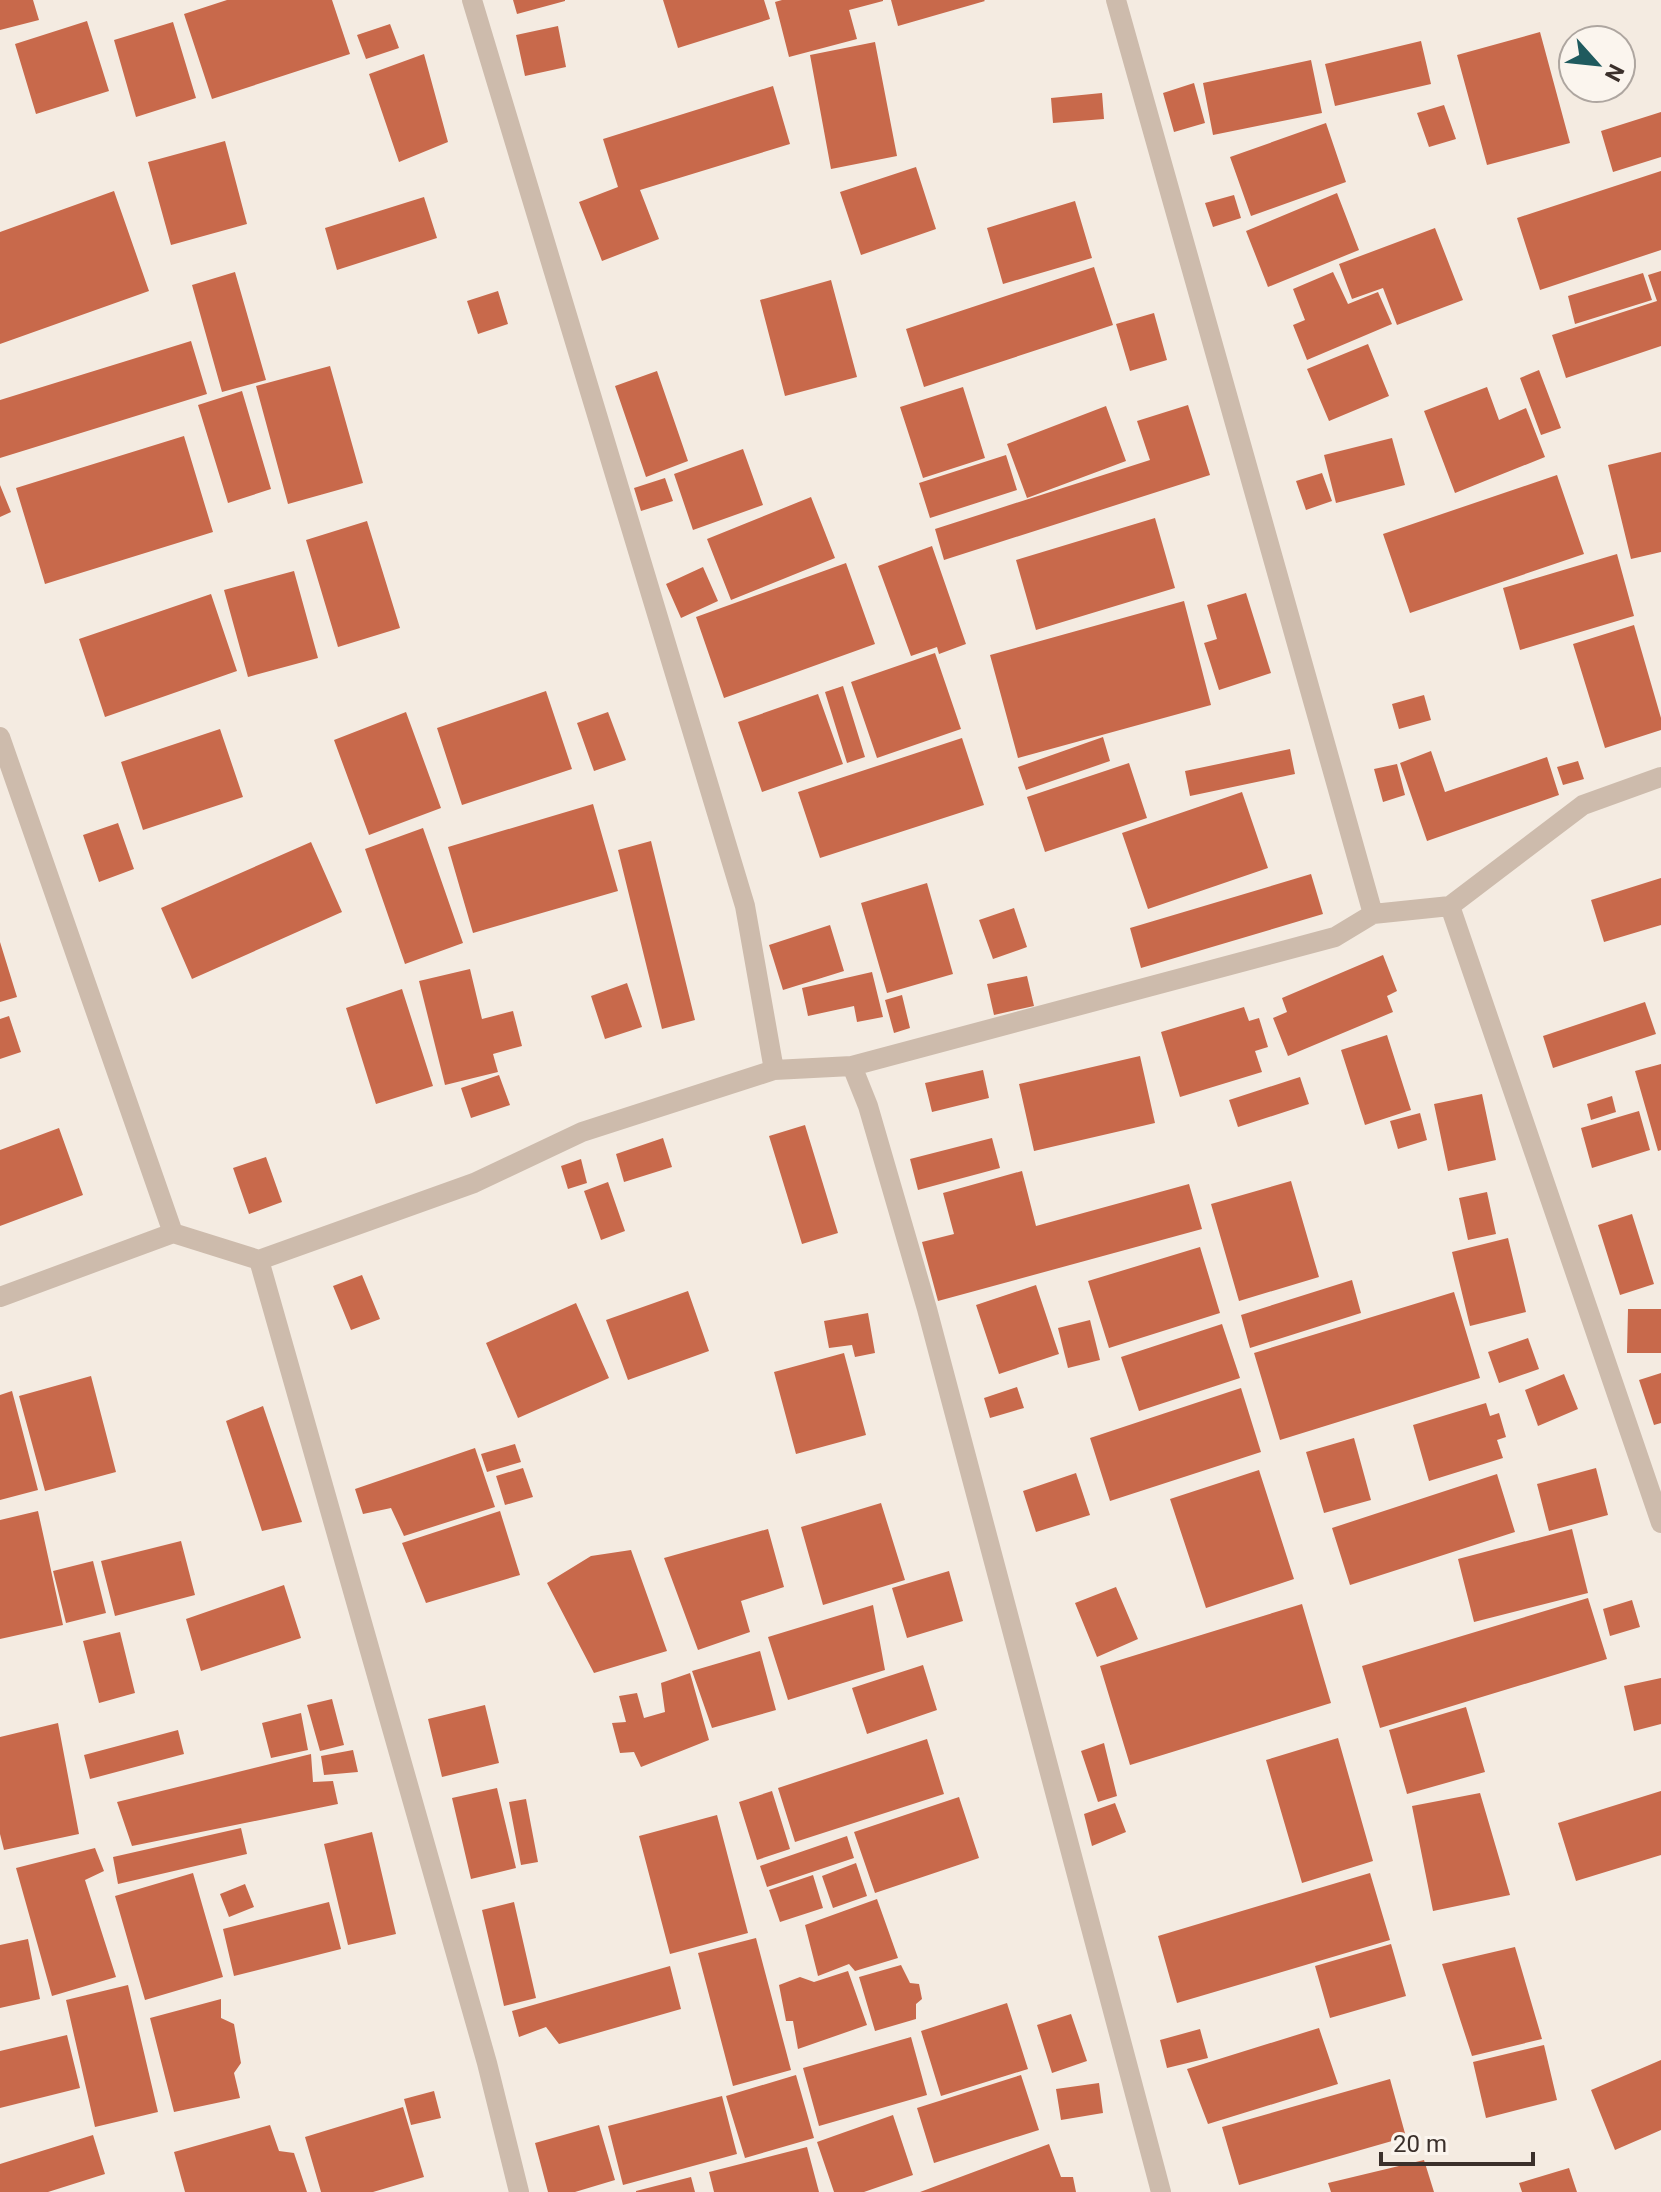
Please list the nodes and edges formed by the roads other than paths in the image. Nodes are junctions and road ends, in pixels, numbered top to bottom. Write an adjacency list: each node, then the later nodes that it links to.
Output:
1 (472, 0): 8 (street)
2 (1116, 0): 6 (street)
3 (0, 737): 9 (street)
4 (1661, 777): 5 (street)
5 (1450, 906): 6 (street); 12 (street)
6 (1373, 914): 7 (street)
7 (852, 1066): 8 (street); 14 (street)
8 (774, 1070): 10 (street)
9 (173, 1233): 10 (street); 11 (street)
10 (259, 1260): 13 (street)
11 (0, 1297)
12 (1661, 1523)
13 (519, 2192)
14 (1161, 2192)

